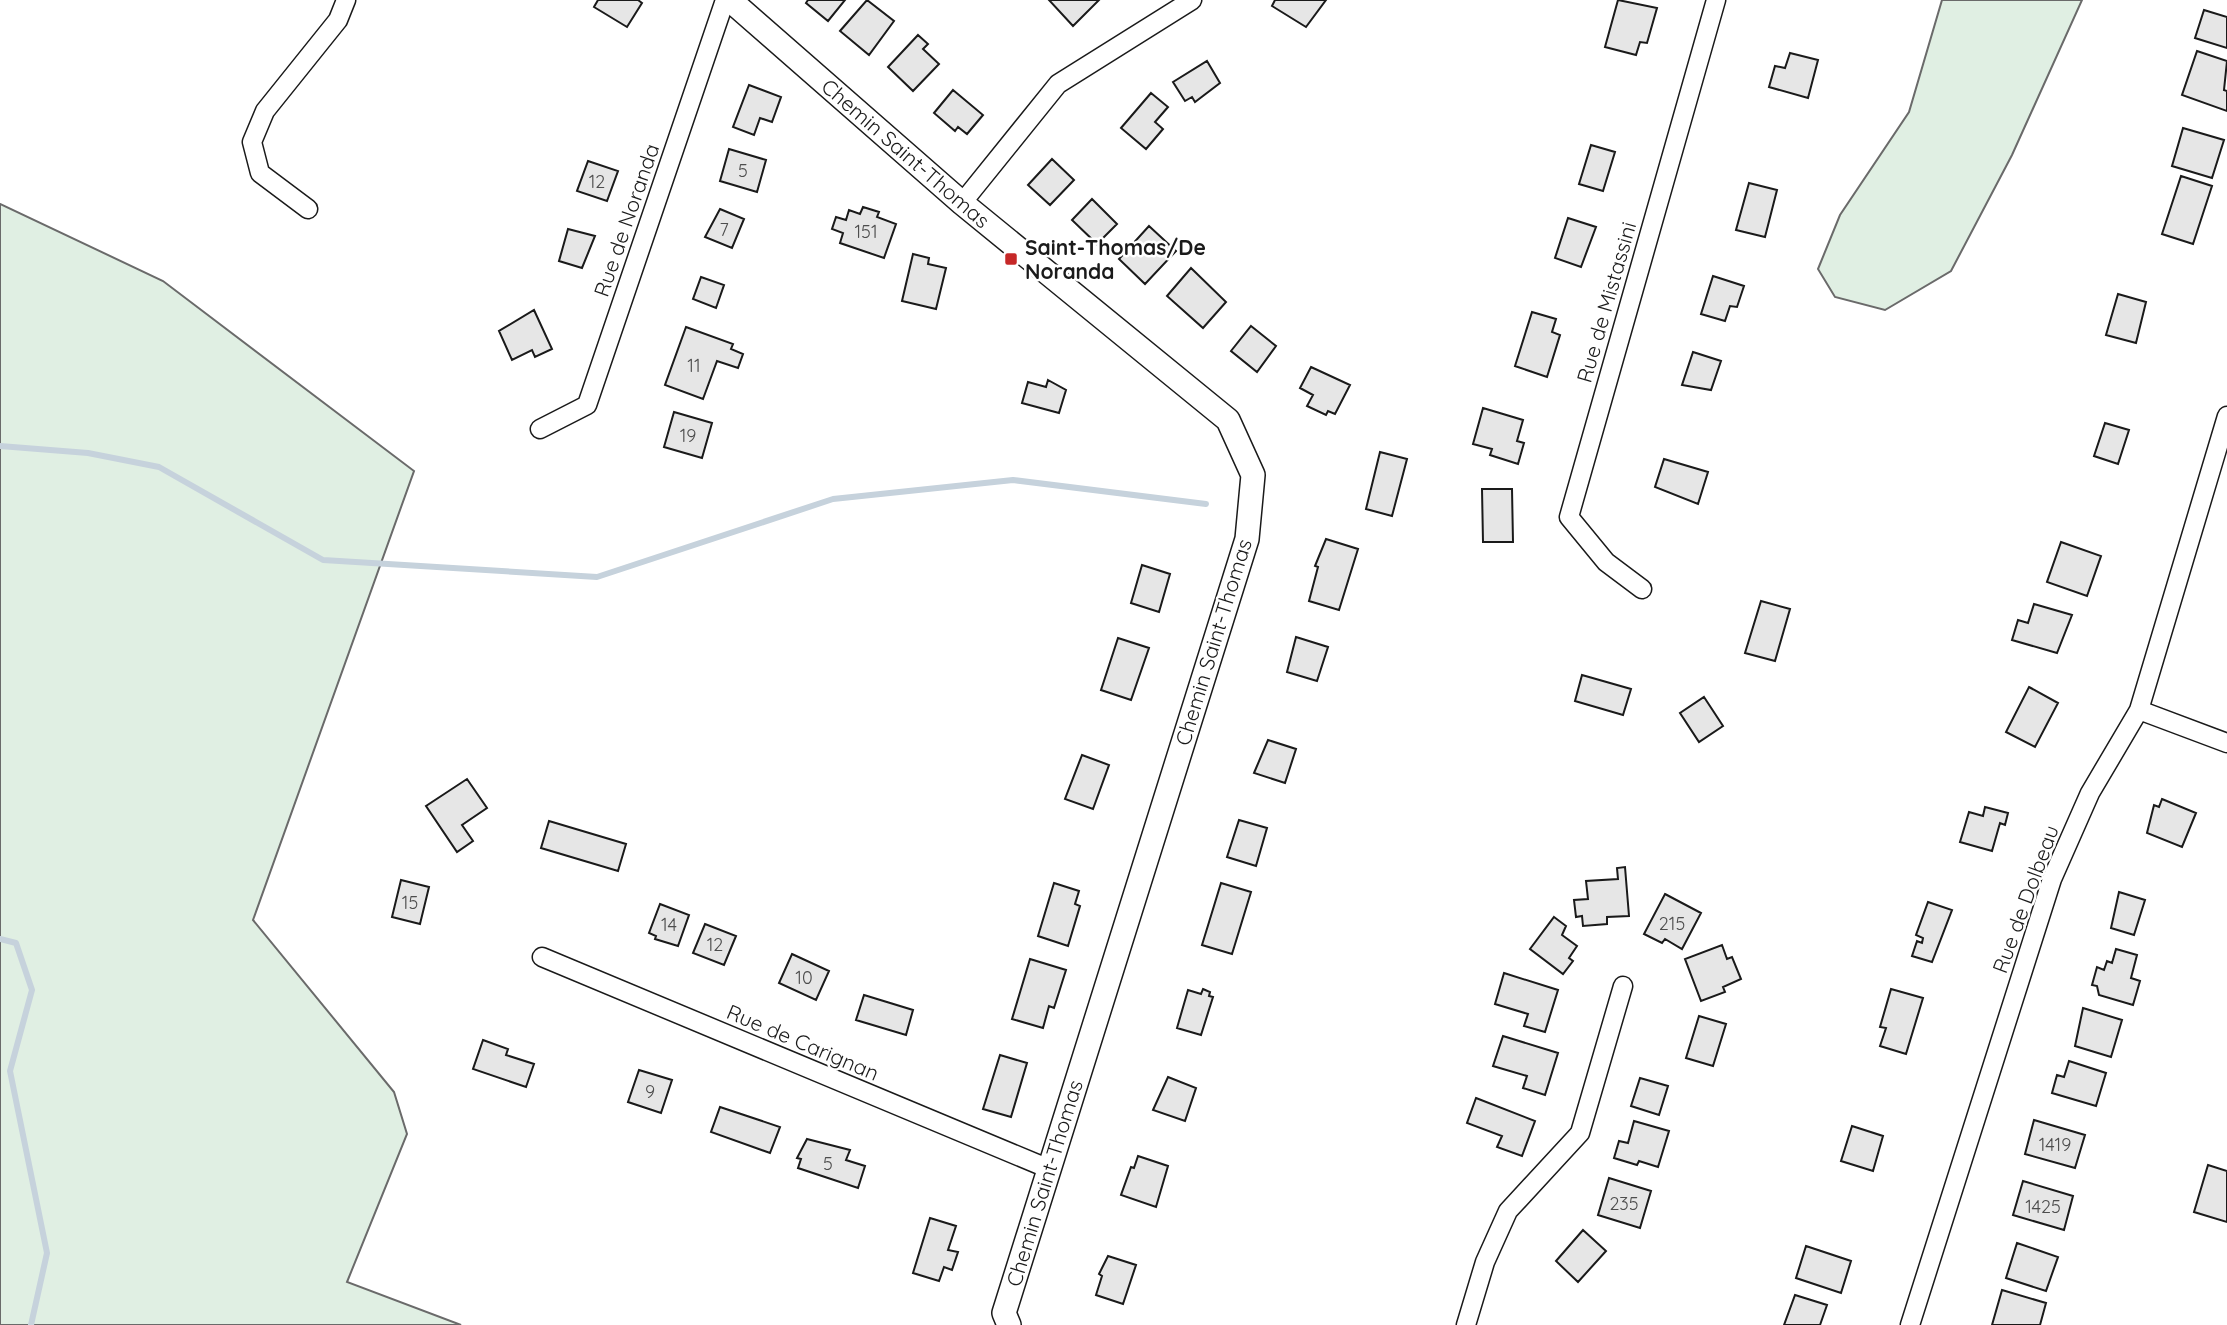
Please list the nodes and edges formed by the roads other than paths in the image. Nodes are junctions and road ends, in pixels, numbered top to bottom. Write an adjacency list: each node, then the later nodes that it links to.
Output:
1 (346, 0): 7 (street)
2 (725, 0): 9 (street, Rue de Noranda)
3 (730, 0): 6 (street, Chemin Saint-Thomas)
4 (1192, 0): 6 (street)
5 (1716, 0): 10 (street, Rue de Mistassini)
6 (962, 203): 15 (street, Chemin Saint-Thomas)
7 (308, 209)
8 (2227, 416): 11 (street, Rue de Dolbeau)
9 (540, 429)
10 (1642, 589)
11 (2139, 710): 12 (street); 18 (street, Rue de Dolbeau)
12 (2227, 743)
13 (542, 957): 15 (street, Rue de Carignan)
14 (1623, 986): 17 (street)
15 (1047, 1168): 16 (street, Chemin Saint-Thomas)
16 (1009, 1325)
17 (1466, 1325)
18 (1910, 1325)

